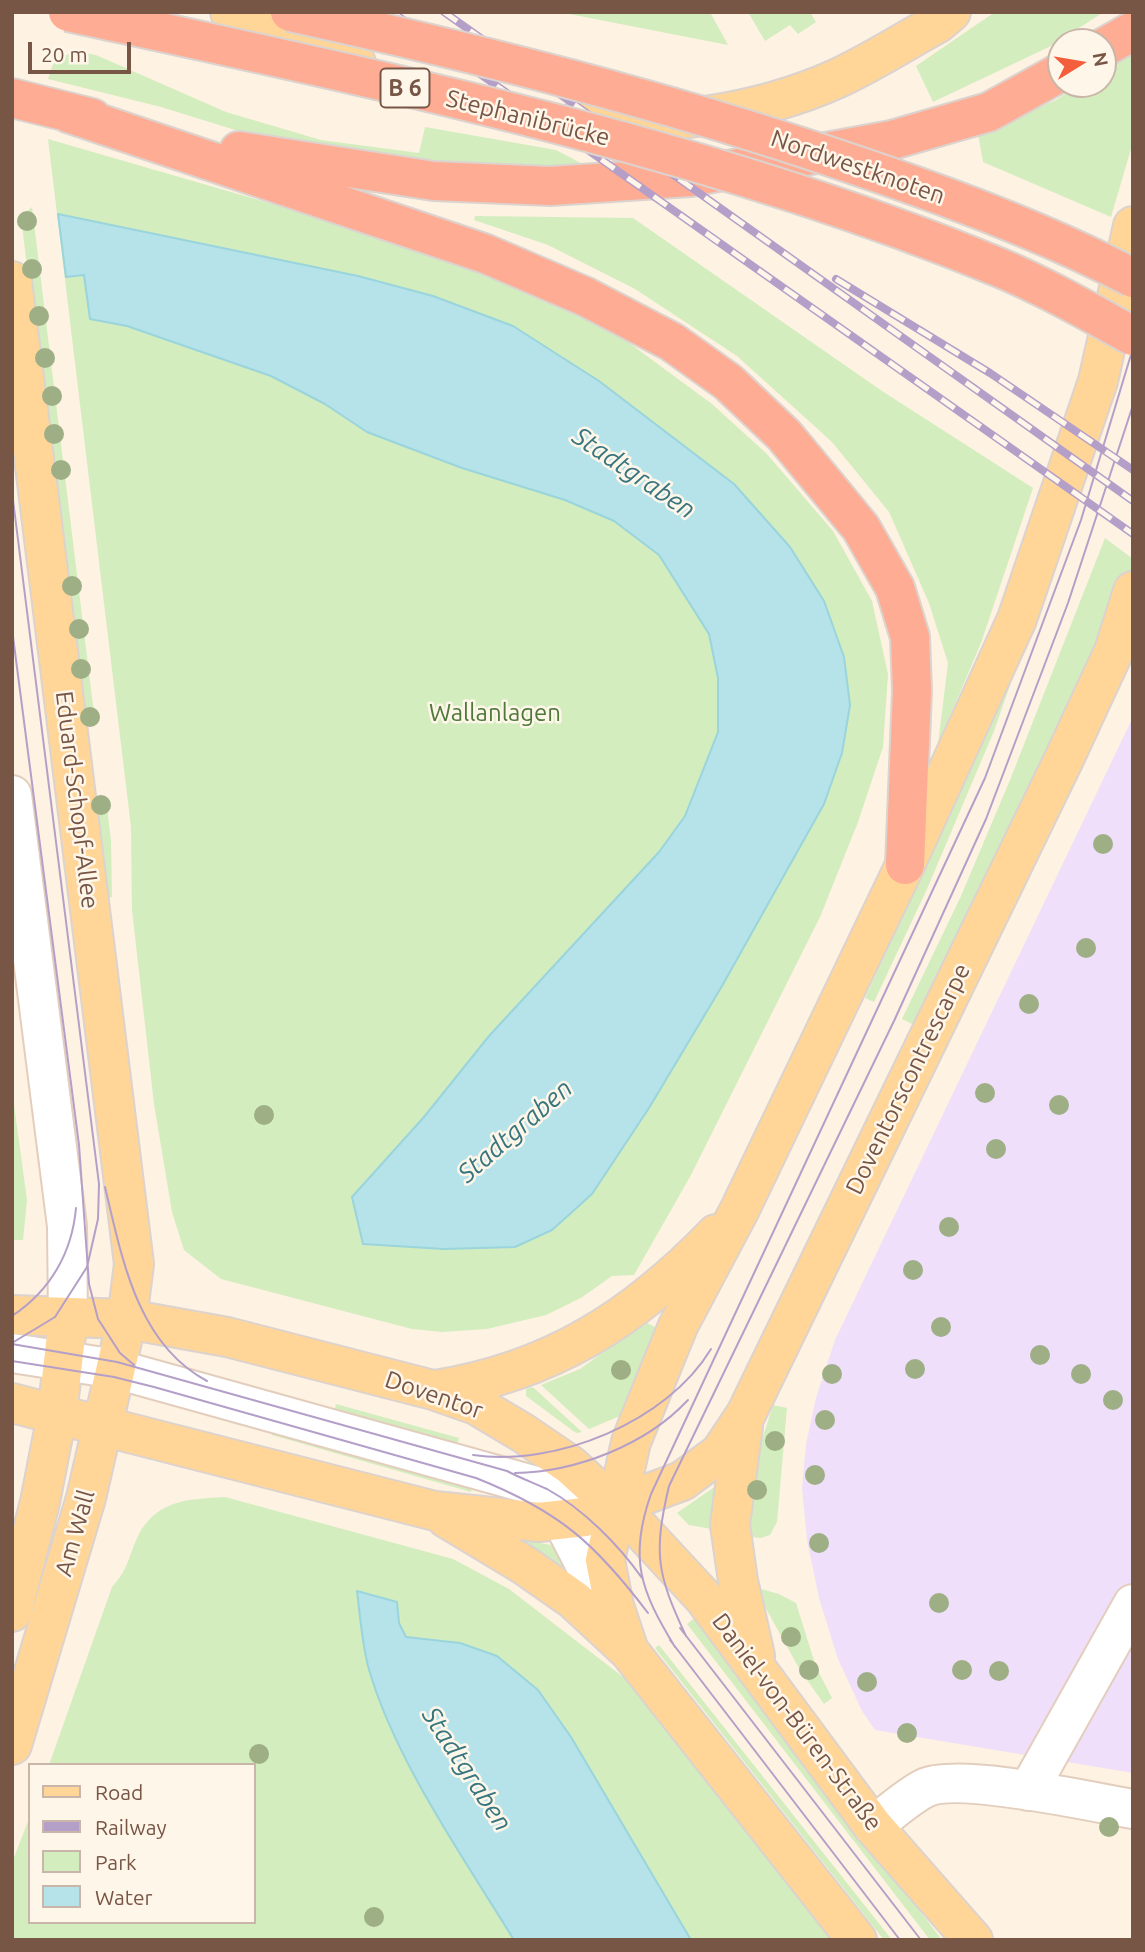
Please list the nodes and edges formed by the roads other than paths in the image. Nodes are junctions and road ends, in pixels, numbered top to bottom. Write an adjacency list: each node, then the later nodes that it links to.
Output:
1 (68, 12): 11 (highway, Stephanibrücke / B 6, bridge)
2 (230, 12): 4 (main road)
3 (290, 12): 7 (highway, Stephanibrücke / B 6, bridge)
4 (951, 12)
5 (1133, 31): 6 (highway)
6 (1117, 40)
7 (576, 79): 13 (highway, Nordwestknoten / B 6, bridge)
8 (1047, 80): 10 (highway)
9 (12, 98): 10 (highway)
10 (68, 113): 18 (highway)
11 (739, 177): 15 (highway, Nordwestknoten / B 6, bridge)
12 (1133, 226): 18 (main road)
13 (1133, 278)
14 (12, 281): 22 (main road, Eduard-Schopf-Allee)
15 (1133, 336)
16 (1131, 598): 28 (main road, Doventorscontrescarpe)
17 (12, 794): 21 (street)
18 (905, 865): 19 (main road)
19 (740, 1209): 26 (main road); 32 (main road)
20 (12, 1315): 21 (main road, Doventor)
21 (68, 1318): 22 (main road, Doventor); 24 (main road, Am Wall)
22 (127, 1319): 25 (main road, Am Wall); 26 (main road, Doventor)
23 (12, 1353): 24 (street)
24 (63, 1360): 25 (street); 29 (main road, Am Wall)
25 (116, 1369): 30 (main road, Am Wall); 31 (street)
26 (433, 1390): 32 (main road, Doventor)
27 (12, 1403): 29 (main road)
28 (746, 1414): 32 (main road, Doventorscontrescarpe); 38 (main road)
29 (57, 1415): 30 (main road); 36 (main road, Am Wall)
30 (102, 1428): 33 (main road); 39 (main road, Am Wall)
31 (523, 1483): 32 (street); 34 (street)
32 (615, 1508): 34 (main road); 37 (main road); 38 (main road, Daniel-von-Büren-Straße)
33 (435, 1511): 34 (main road); 37 (main road)
34 (563, 1522): 37 (street)
35 (1133, 1604): 40 (street)
36 (12, 1612)
37 (629, 1651): 43 (main road)
38 (761, 1677): 42 (main road, Daniel-von-Büren-Straße)
39 (12, 1745)
40 (1028, 1791): 41 (street); 42 (street)
41 (1133, 1809)
42 (873, 1826): 44 (main road, Daniel-von-Büren-Straße)
43 (857, 1940)
44 (973, 1940)

